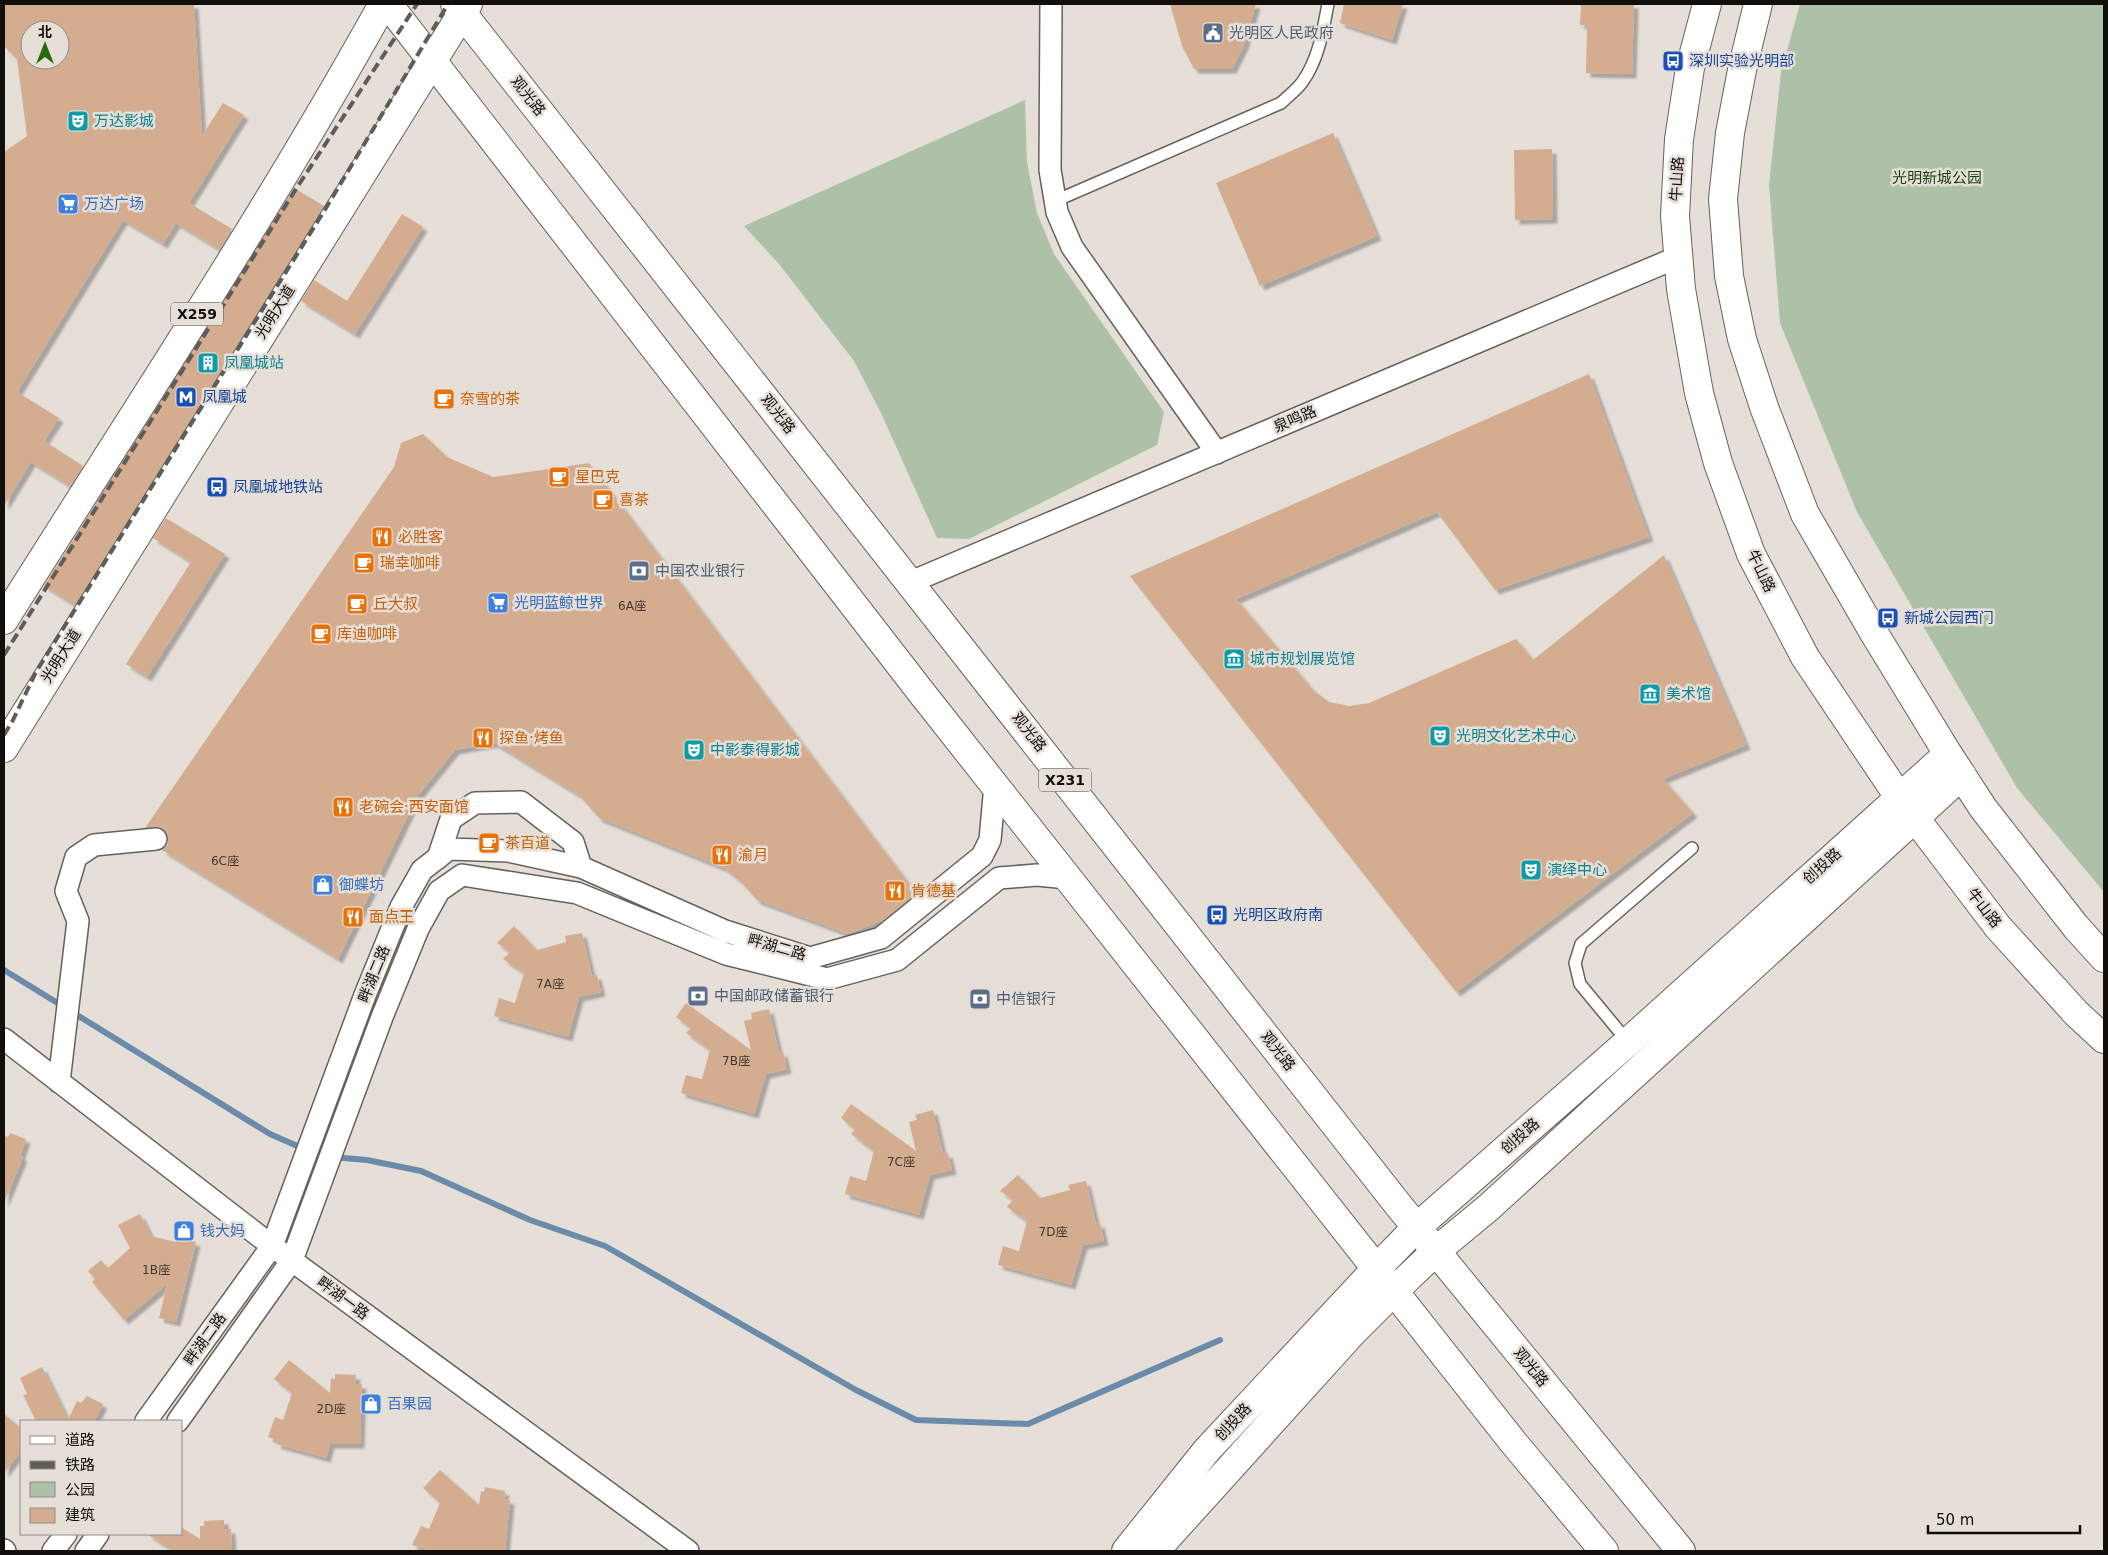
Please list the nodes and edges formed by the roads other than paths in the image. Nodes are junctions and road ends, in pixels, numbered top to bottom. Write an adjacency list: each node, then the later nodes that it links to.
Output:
1 (383, 4): 13 (main road, X259)
2 (388, 4): 8 (main road)
3 (1051, 4): 9 (street)
4 (1328, 4): 9 (lane)
5 (1706, 4): 10 (main road, 牛山路)
6 (1758, 4): 15 (main road)
7 (462, 7): 8 (main road, 光明大道); 12 (main road, 观光路 / X231)
8 (432, 61): 14 (main road, 光明大道); 16 (main road)
9 (1055, 201): 11 (street)
10 (1678, 257): 11 (street, 泉鸣路); 17 (main road, 牛山路)
11 (1216, 453): 12 (street, 泉鸣路)
12 (911, 582): 28 (main road, 观光路 / X231)
13 (4, 620)
14 (4, 748)
15 (1955, 765): 17 (main road, 创投路); 23 (main road)
16 (994, 785): 21 (street, 畔湖二路); 22 (main road)
17 (1907, 807): 25 (main road, 牛山路); 26 (main road, 创投路); 30 (main road, 创投路)
18 (156, 839): 27 (street)
19 (1692, 848): 26 (lane)
20 (438, 858): 21 (street, 畔湖二路); 21 (street); 29 (street, 畔湖二路)
21 (581, 867)
22 (1068, 878): 31 (street, 畔湖二路); 32 (main road)
23 (2104, 958)
24 (4, 1039): 27 (street, 畔湖一路)
25 (2104, 1039)
26 (1628, 1042): 28 (main road, 创投路)
27 (59, 1082): 29 (street, 畔湖一路)
28 (1417, 1228): 30 (main road, 观光路 / X231); 32 (main road, 创投路)
29 (272, 1246): 31 (street, 畔湖一路); 34 (street, 畔湖二路)
30 (1436, 1251): 33 (main road, 创投路); 44 (main road, 观光路 / X231)
31 (292, 1260): 35 (street, 畔湖二路); 40 (street, 畔湖一路)
32 (1376, 1269): 33 (main road); 41 (main road, 创投路)
33 (1394, 1291): 42 (main road, 创投路); 43 (main road)
34 (147, 1420)
35 (179, 1420)
36 (65, 1535): 38 (street)
37 (97, 1535): 39 (street)
38 (53, 1551)
39 (86, 1551)
40 (688, 1551)
41 (1126, 1551)
42 (1156, 1551)
43 (1604, 1551)
44 (1681, 1551)

